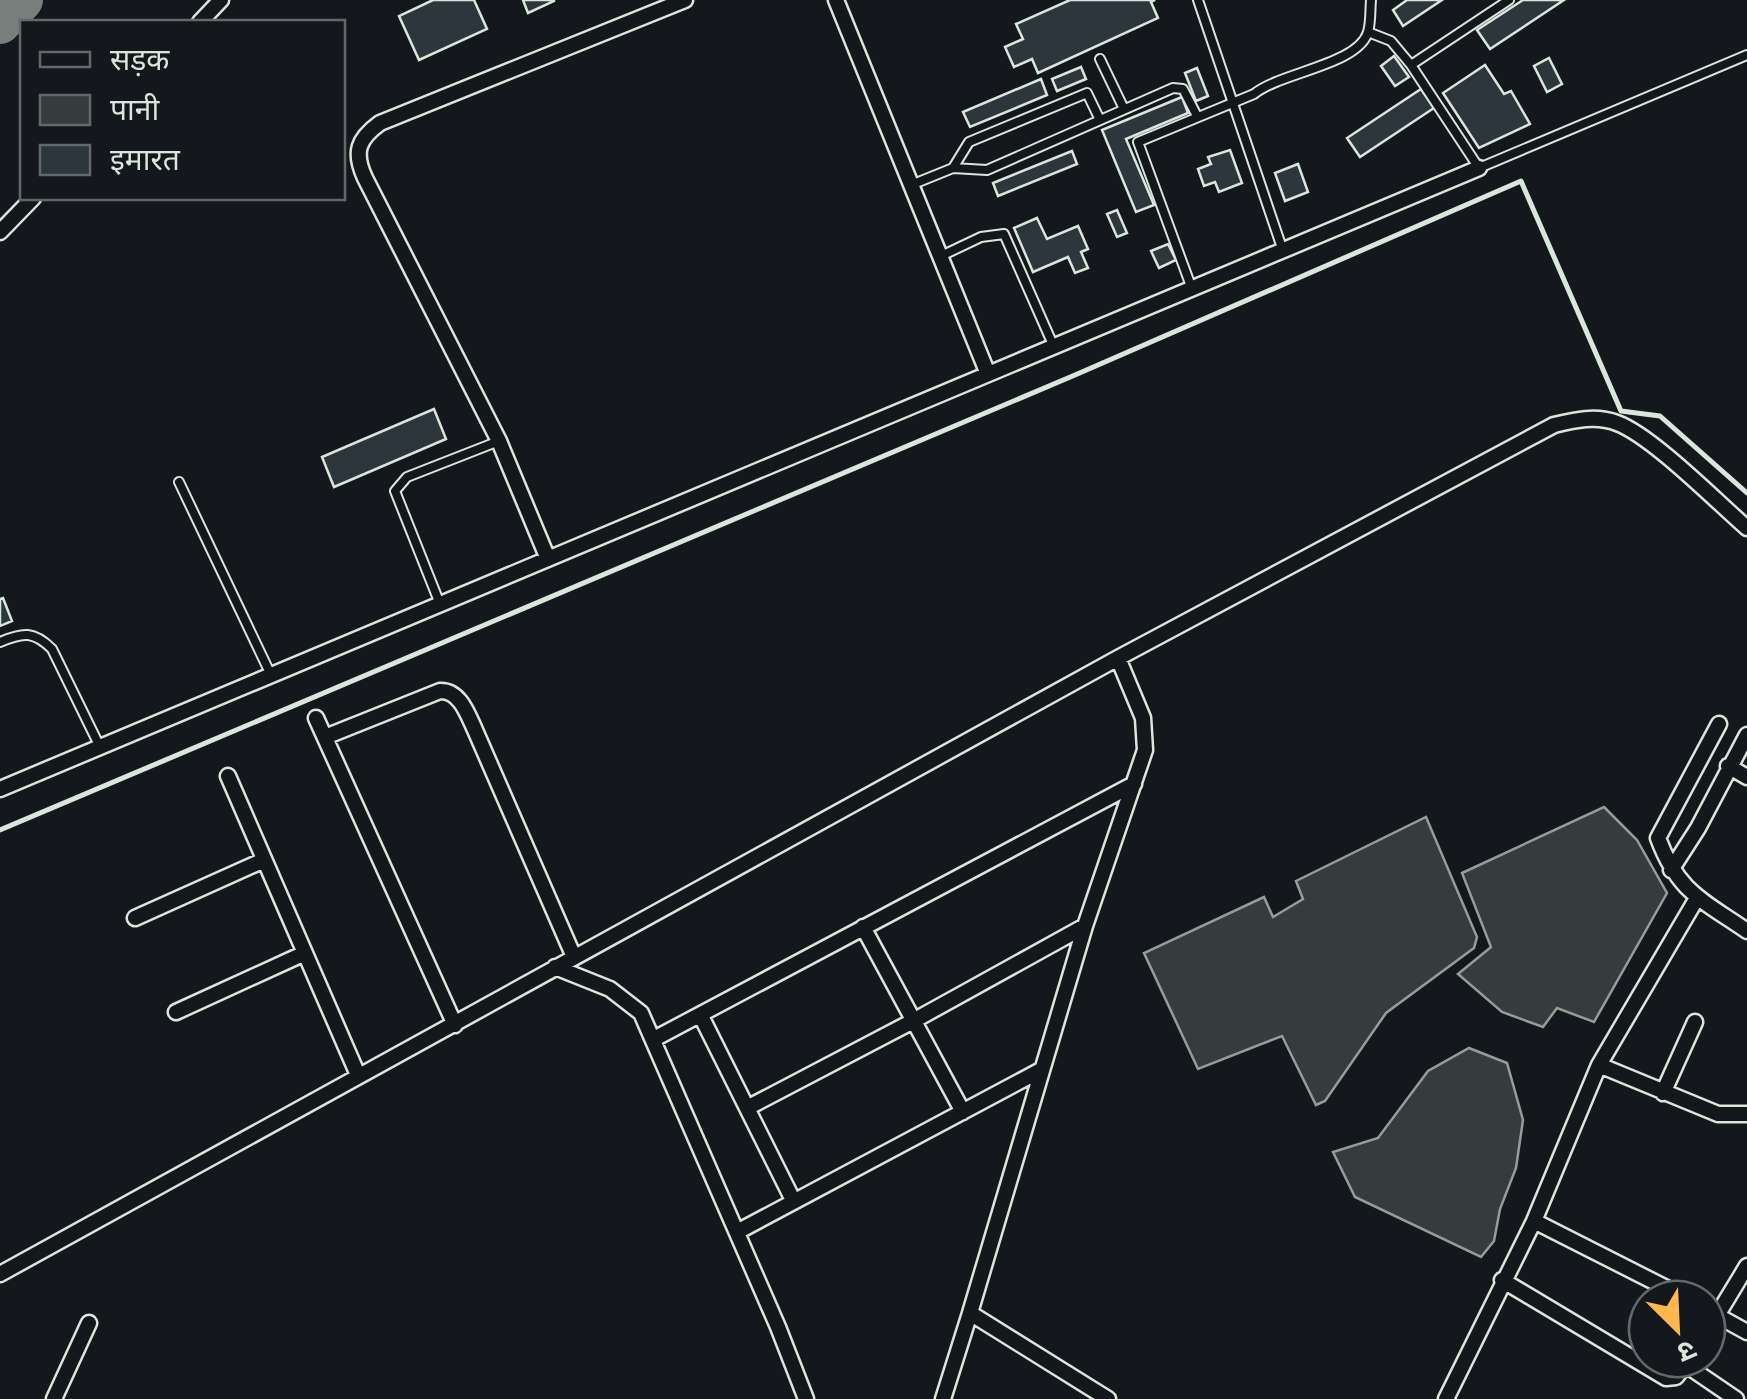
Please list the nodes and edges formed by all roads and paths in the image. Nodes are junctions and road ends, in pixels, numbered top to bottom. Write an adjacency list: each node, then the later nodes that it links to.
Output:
1 (221, 0): 7 (street)
2 (685, 0): 26 (street)
3 (836, 0): 18 (street)
4 (1198, 0): 12 (lane)
5 (1371, 0): 8 (lane)
6 (1509, 0): 11 (lane)
7 (202, 20)
8 (1368, 32): 11 (lane); 12 (lane)
9 (1747, 55): 17 (lane)
10 (1100, 59): 13 (lane)
11 (1412, 65): 17 (lane)
12 (1230, 102): 14 (lane); 21 (lane)
13 (1124, 109): 14 (lane); 15 (lane)
14 (1197, 116): 23 (lane)
15 (1100, 120): 16 (lane); 16 (lane)
16 (953, 168): 18 (lane)
17 (1479, 168): 21 (street)
18 (911, 185): 22 (street)
19 (31, 200): 20 (street)
20 (0, 232)
21 (1283, 250): 23 (street)
22 (940, 256): 24 (lane); 25 (street)
23 (1192, 289): 24 (street)
24 (1054, 347): 25 (street)
25 (988, 374): 29 (street)
26 (499, 441): 29 (street); 30 (lane)
27 (178, 482): 33 (lane)
28 (1747, 528): 32 (street)
29 (548, 559): 30 (street)
30 (440, 604): 33 (street)
31 (0, 642): 38 (lane)
32 (1118, 658): 42 (street); 52 (street)
33 (272, 675): 38 (street)
34 (316, 718): 37 (street)
35 (1718, 724): 45 (street)
36 (1747, 734): 39 (street)
37 (324, 736): 52 (street); 58 (street)
38 (100, 747): 43 (street)
39 (1728, 766): 41 (street); 45 (street)
40 (228, 776): 44 (street)
41 (1747, 777)
42 (1134, 784): 48 (street); 49 (street)
43 (0, 789)
44 (264, 860): 47 (street); 51 (street)
45 (1671, 870): 46 (street)
46 (1697, 898): 50 (street); 60 (street)
47 (135, 918)
48 (863, 926): 55 (street); 56 (street)
49 (1085, 926): 56 (street); 61 (street)
50 (1747, 931)
51 (304, 953): 54 (street); 62 (street)
52 (574, 957): 53 (street)
53 (556, 967): 58 (street); 59 (street)
54 (176, 1012)
55 (701, 1016): 59 (street); 64 (street)
56 (915, 1020): 64 (street); 65 (street)
57 (1696, 1022): 63 (street)
58 (455, 1024): 62 (street)
59 (654, 1039): 69 (street)
60 (1599, 1064): 63 (street); 68 (street)
61 (1041, 1070): 65 (street); 75 (street)
62 (358, 1075): 71 (street)
63 (1663, 1093): 66 (street)
64 (747, 1108): 67 (street)
65 (962, 1112): 67 (street)
66 (1747, 1114)
67 (793, 1200): 69 (street)
68 (1534, 1220): 72 (street); 73 (street)
69 (737, 1232): 81 (street)
70 (1747, 1266): 74 (street)
71 (0, 1274)
72 (1649, 1279)
73 (1502, 1280): 77 (street); 84 (street)
74 (1727, 1293)
75 (970, 1314): 82 (street); 83 (street)
76 (89, 1323): 80 (street)
77 (1627, 1355)
78 (1708, 1379): 79 (street)
79 (1727, 1396)
80 (54, 1399)
81 (806, 1399)
82 (943, 1399)
83 (1108, 1399)
84 (1446, 1399)

